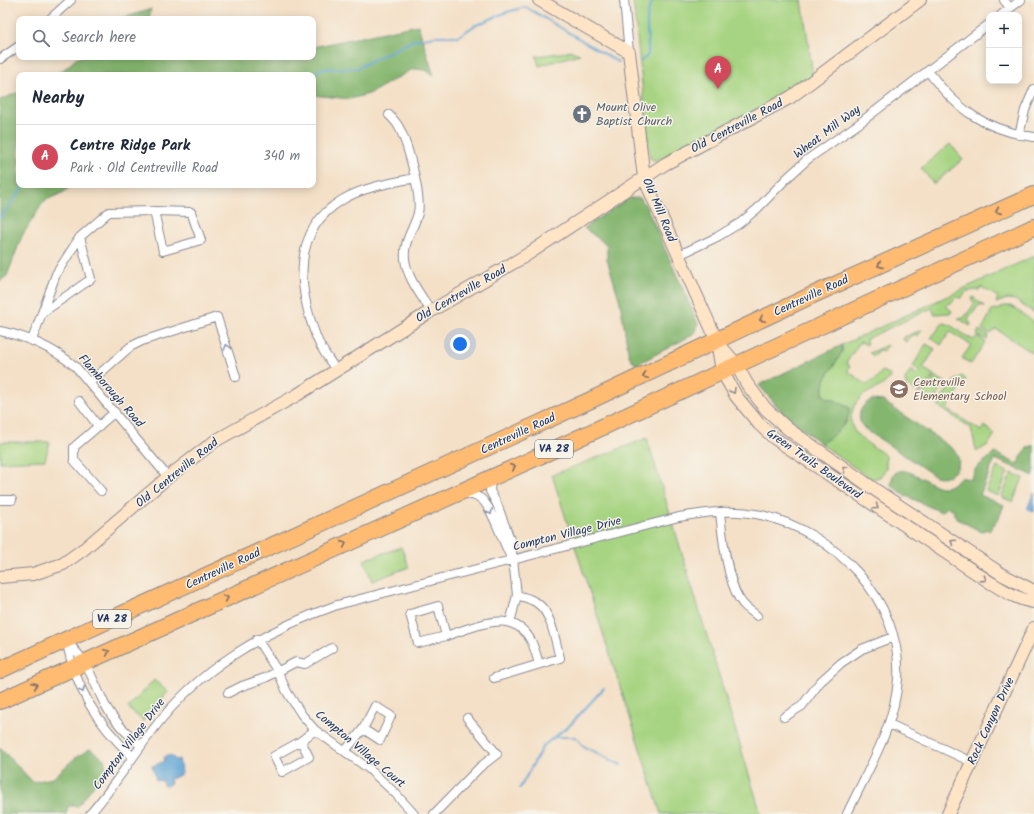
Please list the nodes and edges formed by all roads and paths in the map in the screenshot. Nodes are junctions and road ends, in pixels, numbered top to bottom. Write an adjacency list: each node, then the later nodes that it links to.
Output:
1 (71, 0): 9 (street)
2 (539, 0): 12 (street)
3 (624, 0): 12 (street, Old Mill Road)
4 (920, 0): 20 (street, Old Centreville Road)
5 (1004, 0): 7 (street)
6 (1021, 0): 7 (street)
7 (1010, 8): 8 (street)
8 (1005, 12)
9 (53, 16)
10 (986, 26): 14 (street, Wheat Mill Way)
11 (16, 48): 13 (street)
12 (629, 52): 20 (street, Old Mill Road)
13 (0, 59)
14 (928, 71): 17 (street); 25 (street, Wheat Mill Way)
15 (1034, 89): 17 (street)
16 (389, 115): 19 (street)
17 (1019, 135): 18 (street)
18 (1034, 137)
19 (415, 178): 26 (street); 32 (street)
20 (644, 178): 25 (street, Old Mill Road); 26 (street, Old Centreville Road)
21 (1034, 195): 30 (highway, Centreville Road / VA 28, one-way to 30)
22 (154, 211): 22 (street); 24 (street)
23 (1034, 227): 31 (highway, VA 28)
24 (80, 237): 27 (street); 27 (street)
25 (679, 255): 30 (street, Old Mill Road)
26 (431, 311): 32 (street, Old Centreville Road)
27 (42, 313): 29 (street)
28 (0, 331): 29 (street, Flamborough Road)
29 (32, 340): 34 (street, Flamborough Road)
30 (717, 341): 31 (street, Green Trails Boulevard); 56 (highway, Centreville Road / VA 28, one-way to 56)
31 (729, 368): 39 (highway, VA 28, one-way to 31); 47 (street, Green Trails Boulevard, one-way to 31); 49 (street, Green Trails Boulevard, one-way to 49)
32 (336, 370): 38 (street, Old Centreville Road)
33 (236, 377): 34 (street, one-way to 34)
34 (90, 382): 36 (street, Flamborough Road)
35 (79, 401): 37 (street)
36 (115, 412): 37 (street); 38 (street, Flamborough Road)
37 (99, 426): 40 (street)
38 (168, 477): 46 (street, Old Centreville Road)
39 (491, 477): 41 (highway, VA 28); 45 (street)
40 (100, 491)
41 (459, 492): 45 (street, one-way to 45); 59 (highway, VA 28, one-way to 41)
42 (0, 500): 43 (street)
43 (12, 500)
44 (720, 512): 45 (street, Compton Village Drive); 50 (street); 54 (street, Compton Village Drive)
45 (512, 560): 48 (street); 55 (street, Compton Village Drive)
46 (0, 577)
47 (1034, 591)
48 (517, 595): 51 (street); 58 (street)
49 (1034, 602)
50 (757, 616)
51 (510, 623): 53 (street); 58 (street)
52 (1034, 628): 74 (street, Rock Canyon Drive)
53 (446, 636): 53 (street)
54 (893, 637): 65 (street); 67 (street, Compton Village Drive)
55 (257, 639): 61 (street, Compton Village Court); 71 (street, Compton Village Drive)
56 (66, 640): 59 (street); 59 (street); 60 (highway, Centreville Road / VA 28)
57 (332, 648): 61 (street)
58 (539, 664): 62 (street)
59 (78, 665): 64 (highway, VA 28, one-way to 59); 71 (street); 73 (street, one-way to 73)
60 (0, 670)
61 (278, 672): 63 (street); 69 (street, Compton Village Court)
62 (494, 678)
63 (228, 693)
64 (0, 701)
65 (784, 717)
66 (467, 718): 77 (street)
67 (889, 724): 74 (street); 78 (street, Compton Village Drive)
68 (363, 729): 72 (street)
69 (315, 730): 70 (street); 72 (street, Compton Village Court)
70 (301, 741)
71 (141, 746): 73 (street, Compton Village Drive)
72 (345, 751): 76 (street, Compton Village Court)
73 (133, 757): 75 (street, Compton Village Drive)
74 (972, 762): 79 (street, Rock Canyon Drive)
75 (90, 814)
76 (414, 814)
77 (434, 814)
78 (847, 814)
79 (948, 814)

